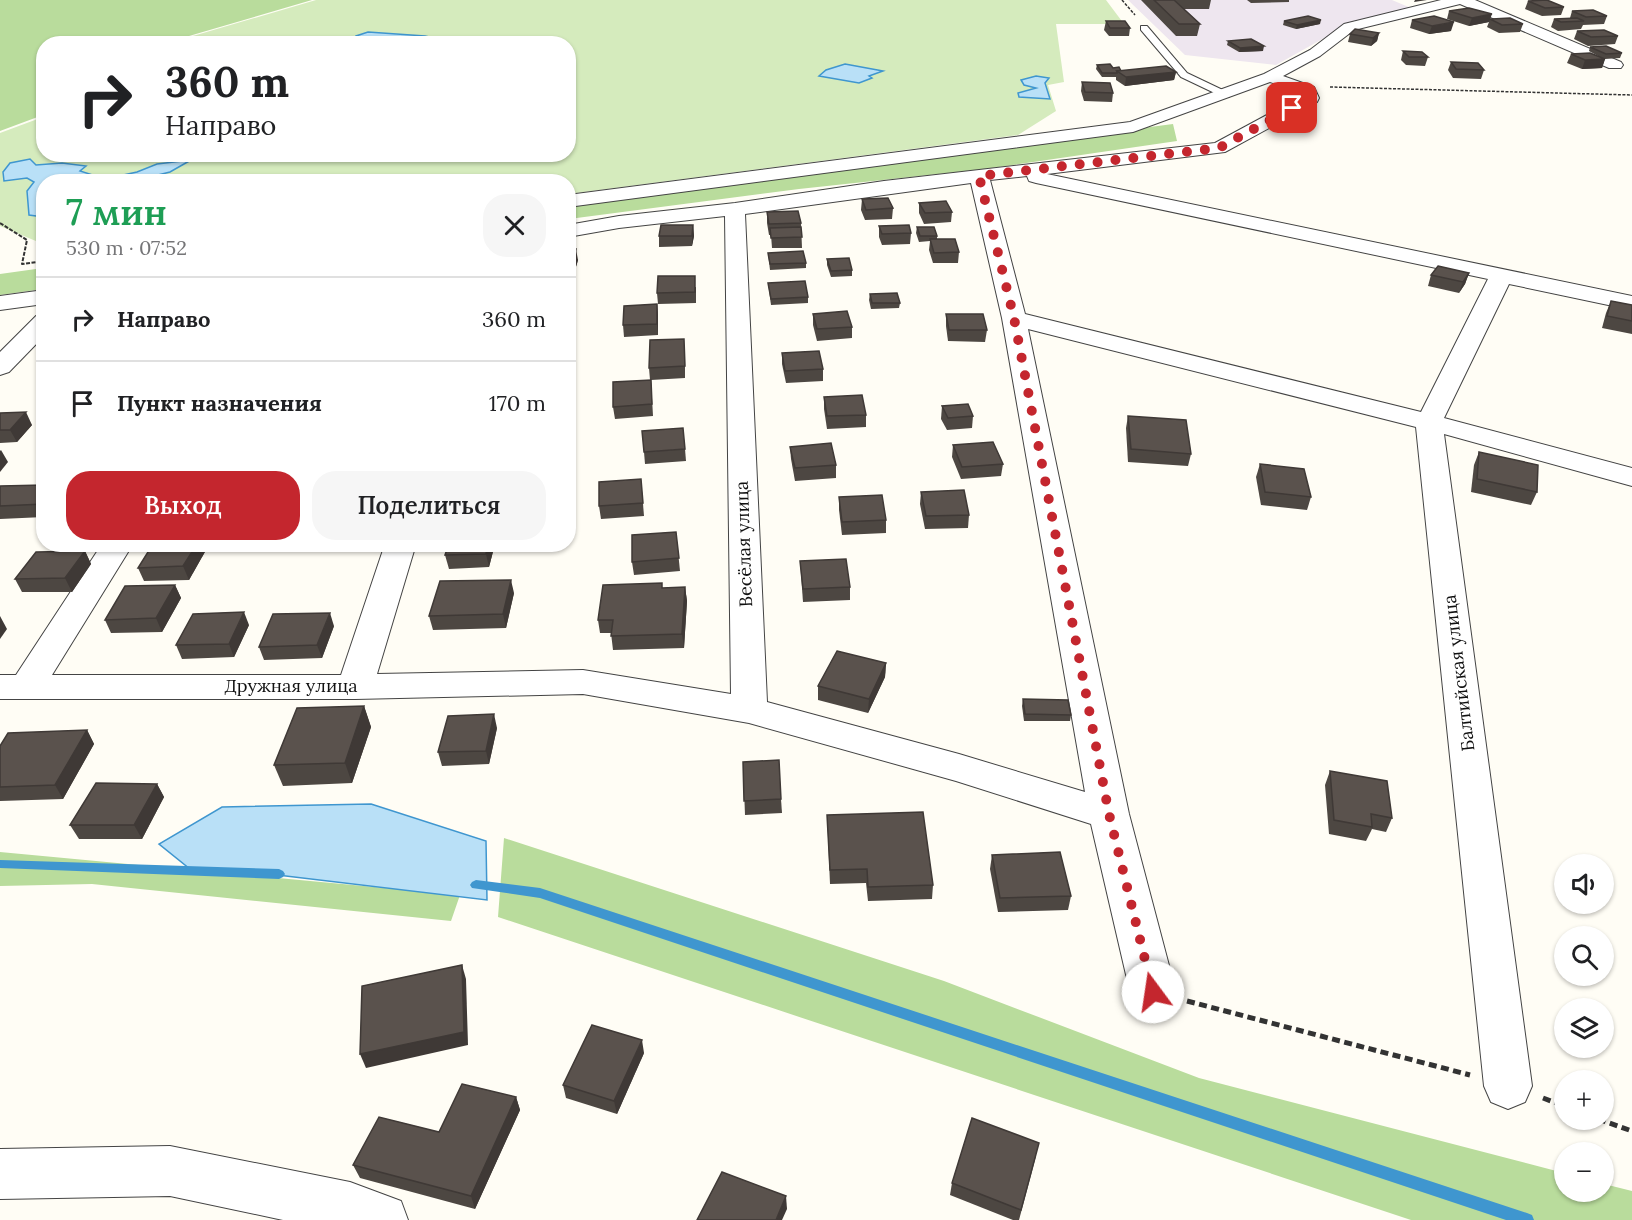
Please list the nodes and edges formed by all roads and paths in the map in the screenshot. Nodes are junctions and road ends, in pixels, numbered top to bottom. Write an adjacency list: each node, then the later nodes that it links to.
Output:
1 (1461, 0): 3 (street); 4 (street)
2 (1144, 28): 7 (lane)
3 (1614, 65)
4 (1270, 77): 5 (street); 7 (street)
5 (1308, 90): 6 (path); 10 (street)
6 (1631, 94)
7 (1226, 95): 9 (street)
8 (1032, 118): 9 (street)
9 (1044, 138): 11 (street)
10 (993, 174): 12 (street); 16 (street); 20 (street)
11 (576, 200)
12 (735, 209): 14 (street); 29 (street, Весёлая улица)
13 (0, 223): 15 (path)
14 (576, 230)
15 (36, 262)
16 (1501, 276): 19 (street); 23 (street)
17 (36, 298): 18 (street)
18 (0, 303)
19 (1632, 303)
20 (1014, 318): 23 (street); 30 (street)
21 (36, 329): 22 (street)
22 (0, 367)
23 (1429, 422): 24 (street); 32 (street, Балтийская улица)
24 (1632, 477)
25 (112, 552): 27 (street)
26 (398, 552): 28 (street)
27 (13, 686): 28 (street, Дружная улица)
28 (355, 687): 29 (street, Дружная улица)
29 (749, 710): 30 (street)
30 (1109, 814): 31 (street)
31 (1153, 992): 32 (path)
32 (1508, 1086): 33 (path)
33 (1554, 1102)
34 (1614, 1124): 35 (path)
35 (1632, 1131)
36 (0, 1174): 37 (street)
37 (366, 1214)

